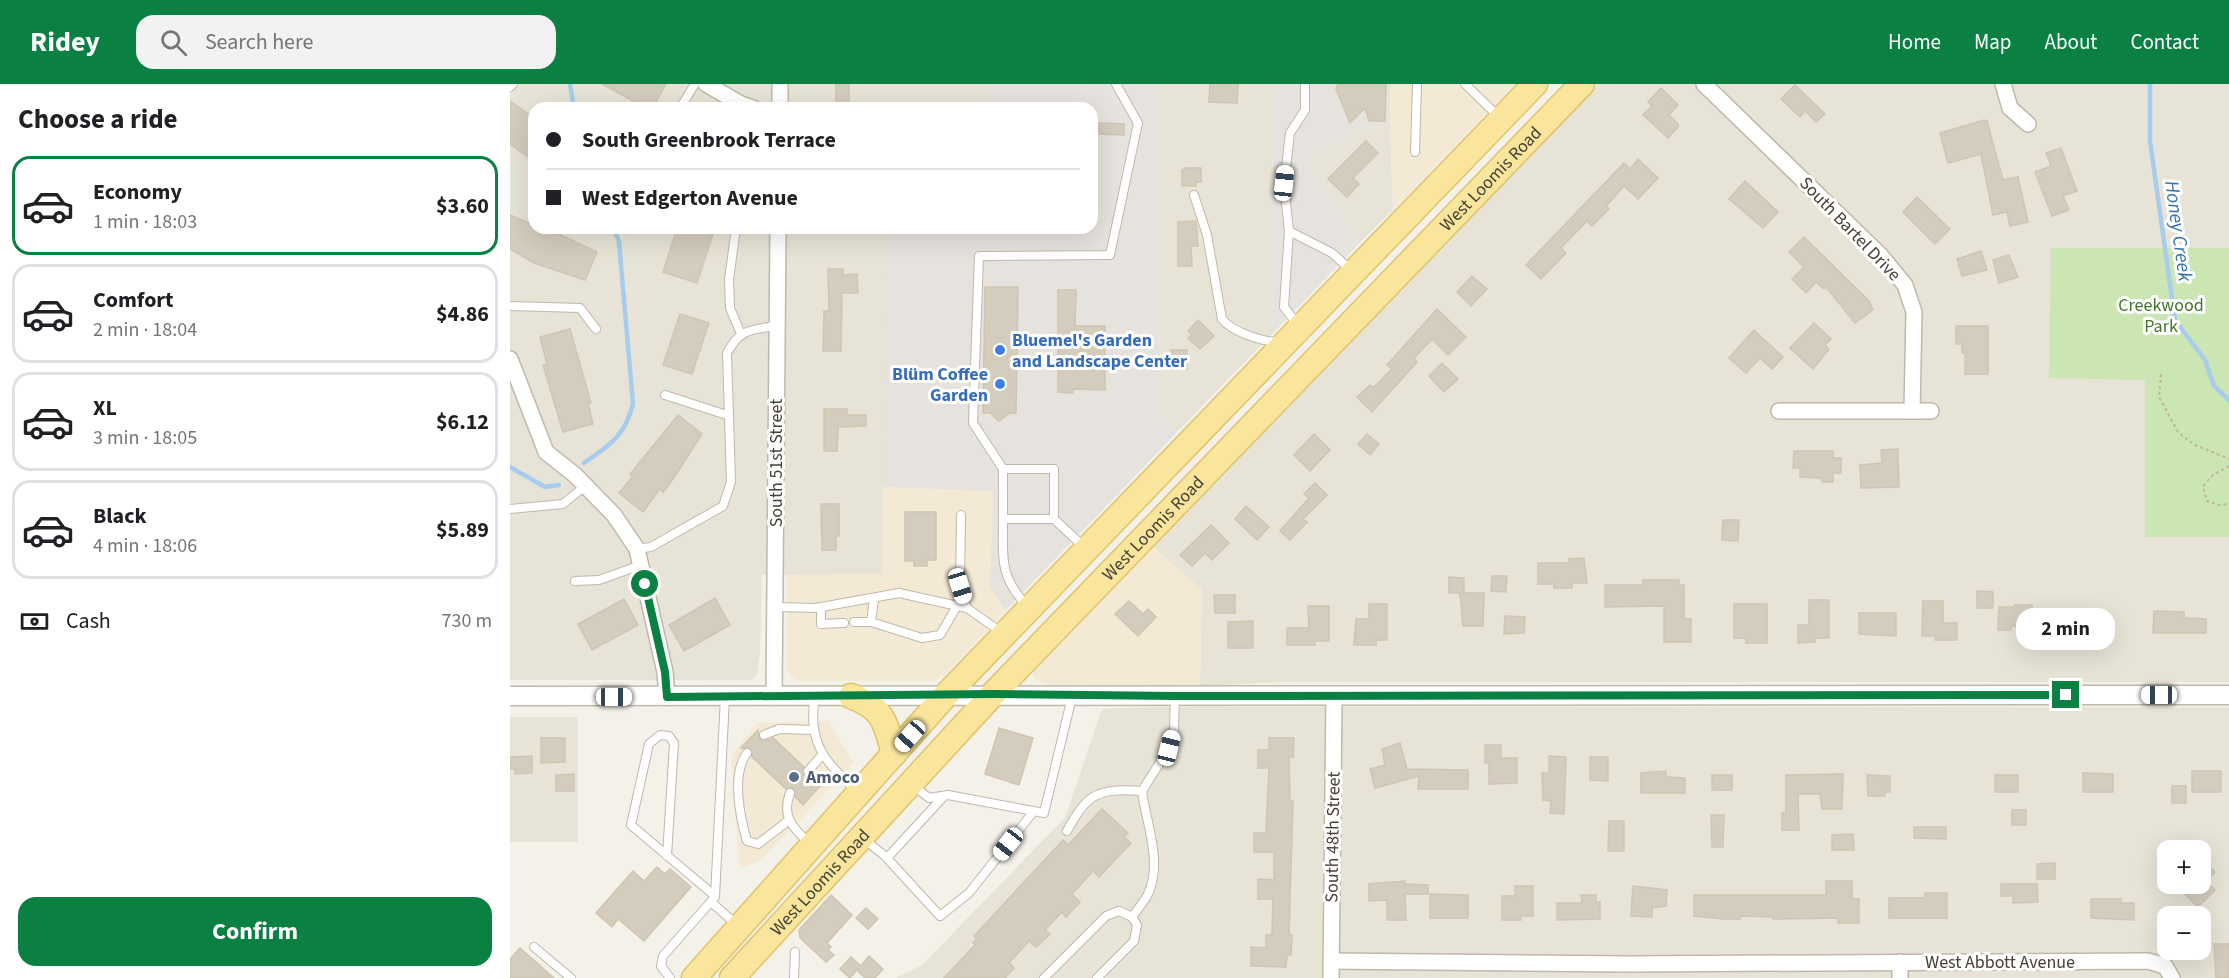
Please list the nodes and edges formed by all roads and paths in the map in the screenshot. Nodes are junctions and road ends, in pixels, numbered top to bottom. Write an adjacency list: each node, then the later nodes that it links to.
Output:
1 (513, 84): 13 (lane)
2 (695, 84): 14 (lane)
3 (706, 84): 15 (street)
4 (780, 84): 16 (street)
5 (1116, 84): 40 (lane)
6 (1305, 84): 21 (lane)
7 (1417, 84): 19 (lane)
8 (1465, 84): 17 (lane)
9 (1534, 84): 17 (main road, West Loomis Road)
10 (1582, 84): 31 (main road, West Loomis Road)
11 (1704, 84): 35 (street, South Bartel Drive)
12 (2003, 84): 18 (street)
13 (510, 87)
14 (684, 102)
15 (737, 102)
16 (780, 102)
17 (1501, 119): 24 (main road, West Loomis Road)
18 (2028, 124)
19 (1415, 152)
20 (1194, 195): 29 (lane)
21 (1289, 231): 24 (lane); 29 (lane)
22 (735, 234): 28 (lane)
23 (778, 234): 26 (street, South 51st Street)
24 (1353, 272): 29 (main road, West Loomis Road)
25 (510, 306): 27 (lane)
26 (776, 326): 28 (lane); 52 (street, South 51st Street)
27 (596, 328)
28 (741, 334): 37 (lane)
29 (1293, 335): 31 (main road); 47 (main road, West Loomis Road)
30 (510, 359): 41 (street)
31 (1311, 365): 59 (main road, West Loomis Road)
32 (2161, 374): 38 (path)
33 (665, 395): 37 (lane)
34 (1779, 411): 35 (street)
35 (1912, 411): 36 (street)
36 (1931, 411)
37 (727, 416): 48 (lane)
38 (2229, 459)
39 (2229, 466): 42 (path)
40 (1003, 468): 45 (lane); 46 (lane)
41 (586, 485): 43 (lane); 48 (street)
42 (2229, 504)
43 (510, 509)
44 (961, 515): 54 (lane)
45 (1003, 519): 46 (lane); 55 (lane)
46 (1054, 519): 47 (lane)
47 (1085, 548): 55 (main road, West Loomis Road)
48 (639, 557): 49 (lane); 69 (street)
49 (575, 582)
50 (874, 598): 51 (lane); 53 (lane); 57 (lane)
51 (957, 606): 54 (lane); 57 (lane)
52 (776, 607): 53 (lane); 72 (street, South 51st Street)
53 (821, 607): 58 (lane)
54 (967, 608): 60 (lane)
55 (1029, 608): 59 (main road); 60 (main road, West Loomis Road)
56 (854, 622): 57 (lane)
57 (871, 622)
58 (844, 623)
59 (1053, 632): 61 (main road, West Loomis Road)
60 (1005, 634): 62 (main road, West Loomis Road)
61 (993, 694): 62 (street); 67 (street); 79 (main road, West Loomis Road)
62 (946, 695): 66 (street); 77 (main road, West Loomis Road)
63 (1334, 695): 64 (street); 68 (street); 96 (street, South 48th Street)
64 (2229, 695)
65 (510, 696): 69 (street)
66 (851, 696): 71 (street); 77 (main road)
67 (1072, 696): 68 (street); 84 (lane)
68 (1175, 696): 80 (lane)
69 (667, 697): 70 (street)
70 (725, 697): 72 (street); 91 (lane)
71 (815, 697): 72 (street); 73 (lane)
72 (774, 698)
73 (813, 730): 74 (lane); 76 (lane)
74 (764, 735)
75 (747, 753): 85 (lane)
76 (823, 754): 78 (lane); 81 (lane)
77 (890, 758): 79 (main road); 81 (main road, West Loomis Road)
78 (808, 771)
79 (910, 784): 83 (lane); 87 (main road, West Loomis Road)
80 (1142, 791): 86 (lane); 92 (lane)
81 (859, 792): 88 (main road, West Loomis Road)
82 (790, 793): 85 (lane)
83 (944, 796): 84 (lane); 90 (lane)
84 (1034, 811): 90 (lane)
85 (788, 821): 88 (lane)
86 (1067, 831)
87 (861, 837): 90 (lane); 103 (main road, West Loomis Road)
88 (812, 845): 93 (main road, West Loomis Road)
89 (667, 856): 89 (lane); 91 (lane)
90 (887, 858)
91 (713, 899): 93 (lane); 102 (lane)
92 (1132, 917): 105 (lane); 106 (lane)
93 (739, 927): 100 (main road, West Loomis Road)
94 (534, 947): 101 (lane)
95 (795, 952): 104 (lane)
96 (1331, 961): 98 (street, West Abbott Avenue); 107 (street, South 48th Street)
97 (1900, 970): 98 (street, West Abbott Avenue); 99 (street, West Abbott Avenue)
98 (1628, 971)
99 (2169, 972)
100 (704, 974)
101 (571, 978)
102 (670, 978)
103 (732, 978)
104 (794, 978)
105 (1044, 978)
106 (1097, 978)
107 (1331, 978)

